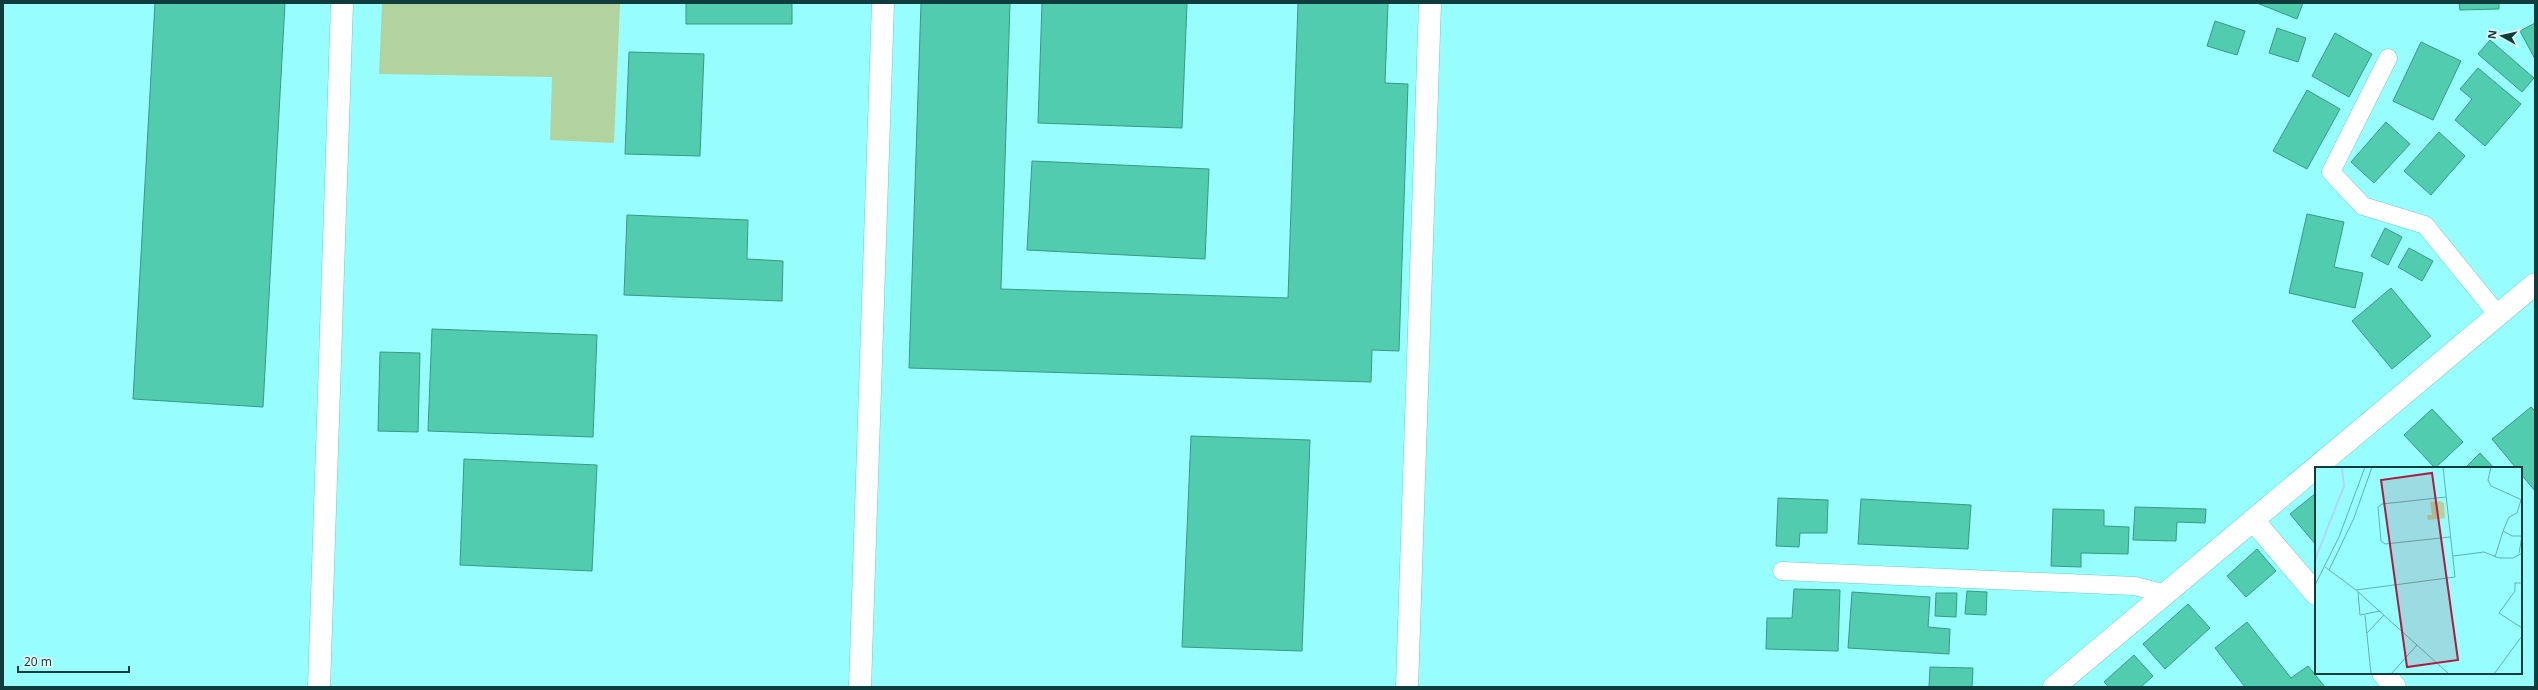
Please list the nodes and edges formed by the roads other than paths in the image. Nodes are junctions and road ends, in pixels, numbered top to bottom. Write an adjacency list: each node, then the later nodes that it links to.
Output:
1 (342, 3): 14 (street)
2 (883, 3): 15 (street)
3 (1430, 3): 16 (street)
4 (2388, 58): 6 (lane)
5 (2535, 284): 6 (street)
6 (2498, 315): 7 (street)
7 (2316, 467)
8 (2315, 468): 9 (street)
9 (2253, 520): 11 (street); 12 (street)
10 (1782, 571): 12 (lane)
11 (2315, 593)
12 (2165, 594): 17 (street)
13 (2384, 674): 18 (street)
14 (320, 687)
15 (860, 687)
16 (1407, 687)
17 (2054, 687)
18 (2395, 687)

